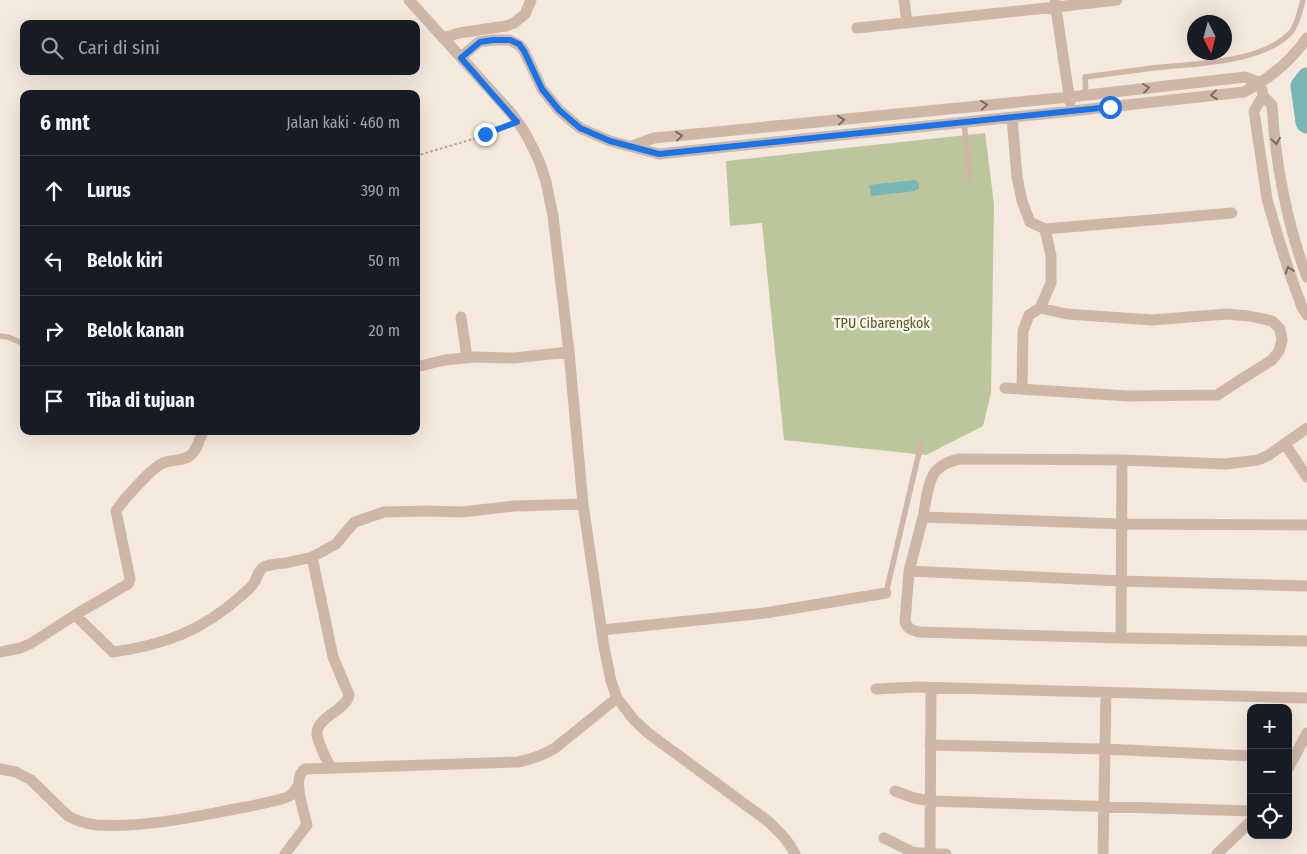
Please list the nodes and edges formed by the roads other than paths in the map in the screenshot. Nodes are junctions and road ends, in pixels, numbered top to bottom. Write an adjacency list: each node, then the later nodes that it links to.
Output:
1 (409, 0): 11 (street)
2 (531, 0): 11 (street)
3 (904, 0): 9 (street)
4 (1117, 0): 7 (street)
5 (1298, 0): 8 (lane)
6 (1303, 0): 8 (lane)
7 (1055, 4): 9 (street); 17 (street)
8 (1300, 13): 15 (lane)
9 (907, 23): 10 (street)
10 (857, 28)
11 (443, 38): 13 (street)
12 (1307, 38): 14 (street)
13 (461, 58): 23 (street); 35 (street)
14 (1261, 83): 15 (street, one-way to 14); 16 (street); 19 (street, one-way to 19)
15 (1086, 95): 17 (street)
16 (1263, 96): 25 (street, one-way to 25); 26 (street)
17 (1070, 97): 18 (street, one-way to 17); 19 (street)
18 (936, 110): 22 (street); 23 (street, one-way to 18)
19 (1072, 111): 20 (street)
20 (1012, 117): 21 (street); 28 (street)
21 (964, 122): 22 (street); 24 (lane)
22 (938, 125): 23 (street)
23 (632, 146)
24 (970, 180)
25 (1284, 195): 26 (street); 29 (street)
26 (1268, 199): 31 (street, one-way to 26)
27 (1232, 213): 28 (street)
28 (1045, 229): 30 (street)
29 (1307, 277)
30 (1040, 308): 39 (street); 39 (street)
31 (1307, 315)
32 (461, 317): 36 (street)
33 (0, 336): 34 (lane)
34 (20, 342)
35 (568, 352): 36 (street); 46 (street)
36 (467, 358): 37 (street)
37 (420, 366)
38 (1005, 388): 39 (street)
39 (1022, 388)
40 (1307, 428): 43 (street)
41 (201, 435): 55 (street)
42 (921, 444): 54 (lane)
43 (1285, 444): 44 (street); 45 (street)
44 (1122, 460): 47 (street); 48 (street)
45 (1307, 477)
46 (583, 504): 50 (street); 56 (street)
47 (923, 517): 48 (street); 51 (street)
48 (1122, 524): 49 (street); 52 (street)
49 (1307, 525)
50 (312, 558): 55 (street); 70 (street)
51 (908, 571): 52 (street); 57 (street)
52 (1120, 581): 53 (street); 57 (street)
53 (1307, 586)
54 (886, 593): 56 (street)
55 (75, 616): 59 (street)
56 (602, 630): 63 (street)
57 (1121, 638): 58 (street)
58 (1307, 641)
59 (0, 652)
60 (876, 688): 61 (street)
61 (931, 688): 62 (street); 66 (street)
62 (1106, 693): 64 (street); 67 (street)
63 (617, 698): 70 (street); 80 (street)
64 (1307, 698)
65 (1307, 733): 69 (street)
66 (930, 746): 67 (street); 74 (street)
67 (1105, 750): 68 (street); 75 (street)
68 (1247, 756)
69 (1292, 757)
70 (330, 768): 72 (street)
71 (0, 769): 72 (street)
72 (298, 786): 79 (street)
73 (895, 791): 74 (street)
74 (930, 801): 75 (street); 81 (street)
75 (1104, 806): 76 (street); 83 (street)
76 (1247, 811)
77 (1247, 825): 84 (street)
78 (884, 838): 81 (street)
79 (286, 854)
80 (795, 854)
81 (930, 854): 82 (street)
82 (946, 854)
83 (1104, 854)
84 (1217, 854)

